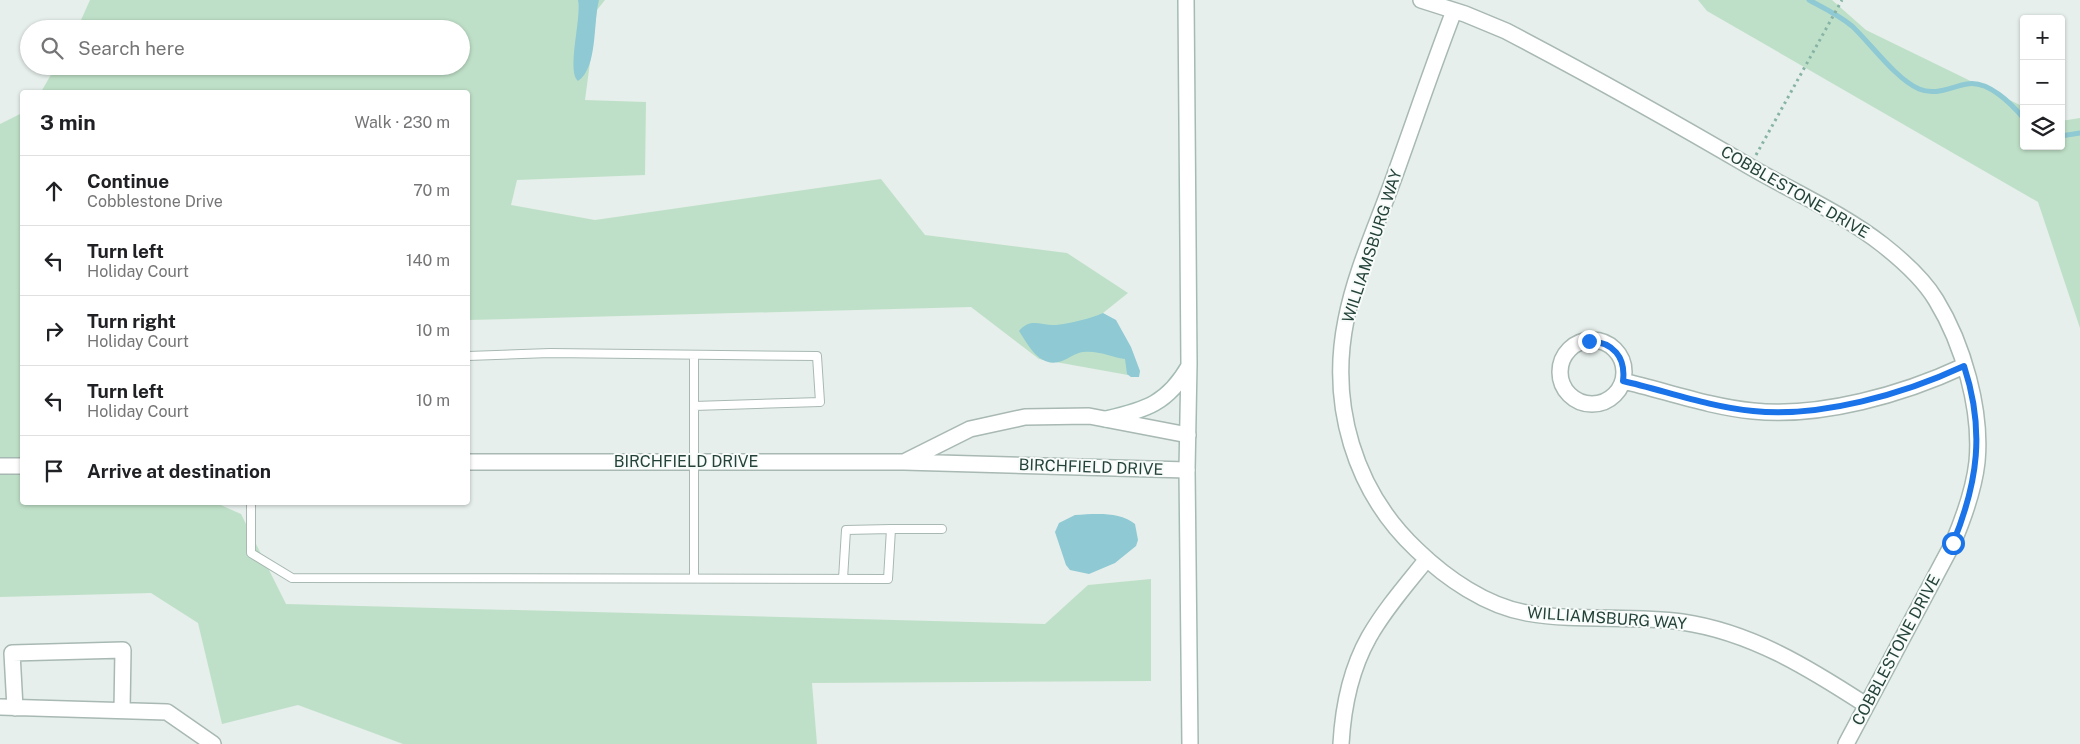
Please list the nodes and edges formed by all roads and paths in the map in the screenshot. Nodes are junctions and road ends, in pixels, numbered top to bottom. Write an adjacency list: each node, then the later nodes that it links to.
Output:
1 (1186, 0): 8 (street)
2 (1421, 0): 4 (street, COBBLESTONE DRIVE)
3 (1842, 0): 5 (path)
4 (1454, 11): 5 (street, COBBLESTONE DRIVE); 23 (street, WILLIAMSBURG WAY)
5 (1749, 165): 9 (street, COBBLESTONE DRIVE)
6 (694, 355): 7 (lane); 11 (lane); 11 (lane)
7 (470, 356)
8 (1189, 364): 12 (street); 13 (street)
9 (1964, 366): 10 (street); 26 (street, COBBLESTONE DRIVE)
10 (1623, 381): 10 (street)
11 (694, 406): 14 (lane)
12 (1106, 419): 13 (street, BIRCHFIELD DRIVE); 16 (street, BIRCHFIELD DRIVE)
13 (1188, 435): 19 (street)
14 (693, 461): 15 (street, BIRCHFIELD DRIVE); 16 (street, BIRCHFIELD DRIVE); 24 (lane)
15 (470, 462)
16 (904, 462): 19 (street, BIRCHFIELD DRIVE)
17 (0, 466): 18 (street)
18 (20, 466)
19 (1187, 470): 30 (street)
20 (251, 505): 24 (lane)
21 (891, 529): 22 (lane); 25 (lane); 25 (lane)
22 (942, 529)
23 (1427, 559): 26 (street, WILLIAMSBURG WAY); 31 (street)
24 (694, 578): 25 (lane)
25 (843, 580)
26 (1866, 705): 32 (street, COBBLESTONE DRIVE)
27 (8, 707): 28 (street); 28 (street)
28 (122, 710): 29 (street)
29 (213, 744)
30 (1190, 744)
31 (1341, 744)
32 (1846, 744)

